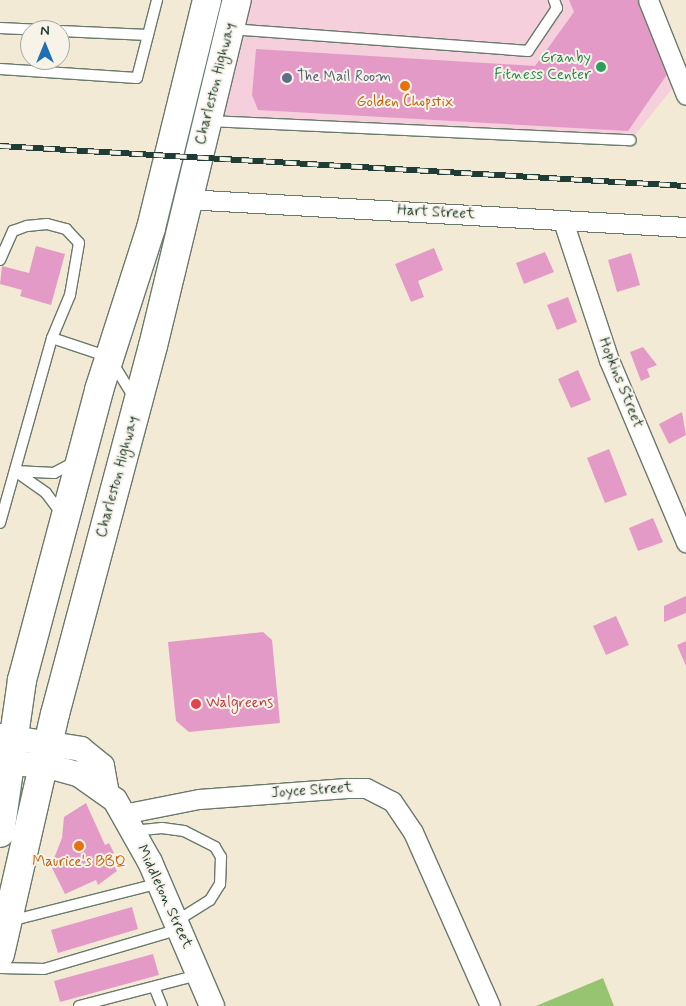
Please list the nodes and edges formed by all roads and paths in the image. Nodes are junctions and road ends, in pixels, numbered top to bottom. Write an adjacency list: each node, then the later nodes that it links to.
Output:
1 (157, 0): 10 (lane)
2 (207, 0): 20 (main road, Charleston Highway)
3 (237, 0): 8 (main road, Charleston Highway)
4 (554, 0): 8 (lane)
5 (648, 0): 12 (street)
6 (0, 28): 7 (lane)
7 (20, 29)
8 (229, 29): 13 (main road, Charleston Highway)
9 (70, 31): 10 (lane)
10 (148, 35): 11 (lane)
11 (0, 69)
12 (686, 95)
13 (208, 121): 14 (lane); 15 (main road, Charleston Highway)
14 (632, 140)
15 (185, 199): 16 (street, Hart Street); 21 (main road, Charleston Highway)
16 (563, 221): 17 (street, Hart Street); 26 (street, Hopkins Street)
17 (686, 227)
18 (0, 260): 19 (lane)
19 (52, 338): 20 (lane); 23 (lane)
20 (109, 357): 21 (lane); 22 (main road, Charleston Highway)
21 (137, 404): 28 (main road, Charleston Highway)
22 (80, 459): 23 (lane); 24 (main road, Charleston Highway)
23 (15, 471): 24 (lane); 25 (lane)
24 (65, 518): 27 (main road, Charleston Highway)
25 (0, 523)
26 (686, 542)
27 (7, 736): 28 (street, Middleton Street); 29 (main road, Charleston Highway)
28 (46, 754): 29 (street, Middleton Street); 30 (street, Middleton Street); 31 (main road); 33 (main road, Charleston Highway)
29 (3, 766): 31 (main road, Charleston Highway)
30 (128, 822): 32 (street, Middleton Street); 34 (lane); 42 (street, Joyce Street)
31 (0, 830)
32 (160, 883): 33 (lane); 34 (street, Middleton Street)
33 (9, 921): 35 (main road, Charleston Highway)
34 (178, 925): 36 (lane); 37 (street, Middleton Street)
35 (0, 954)
36 (0, 968)
37 (199, 974): 38 (lane); 41 (street, Middleton Street)
38 (155, 988): 39 (lane); 40 (lane)
39 (79, 1006)
40 (162, 1006)
41 (212, 1006)
42 (490, 1006)

